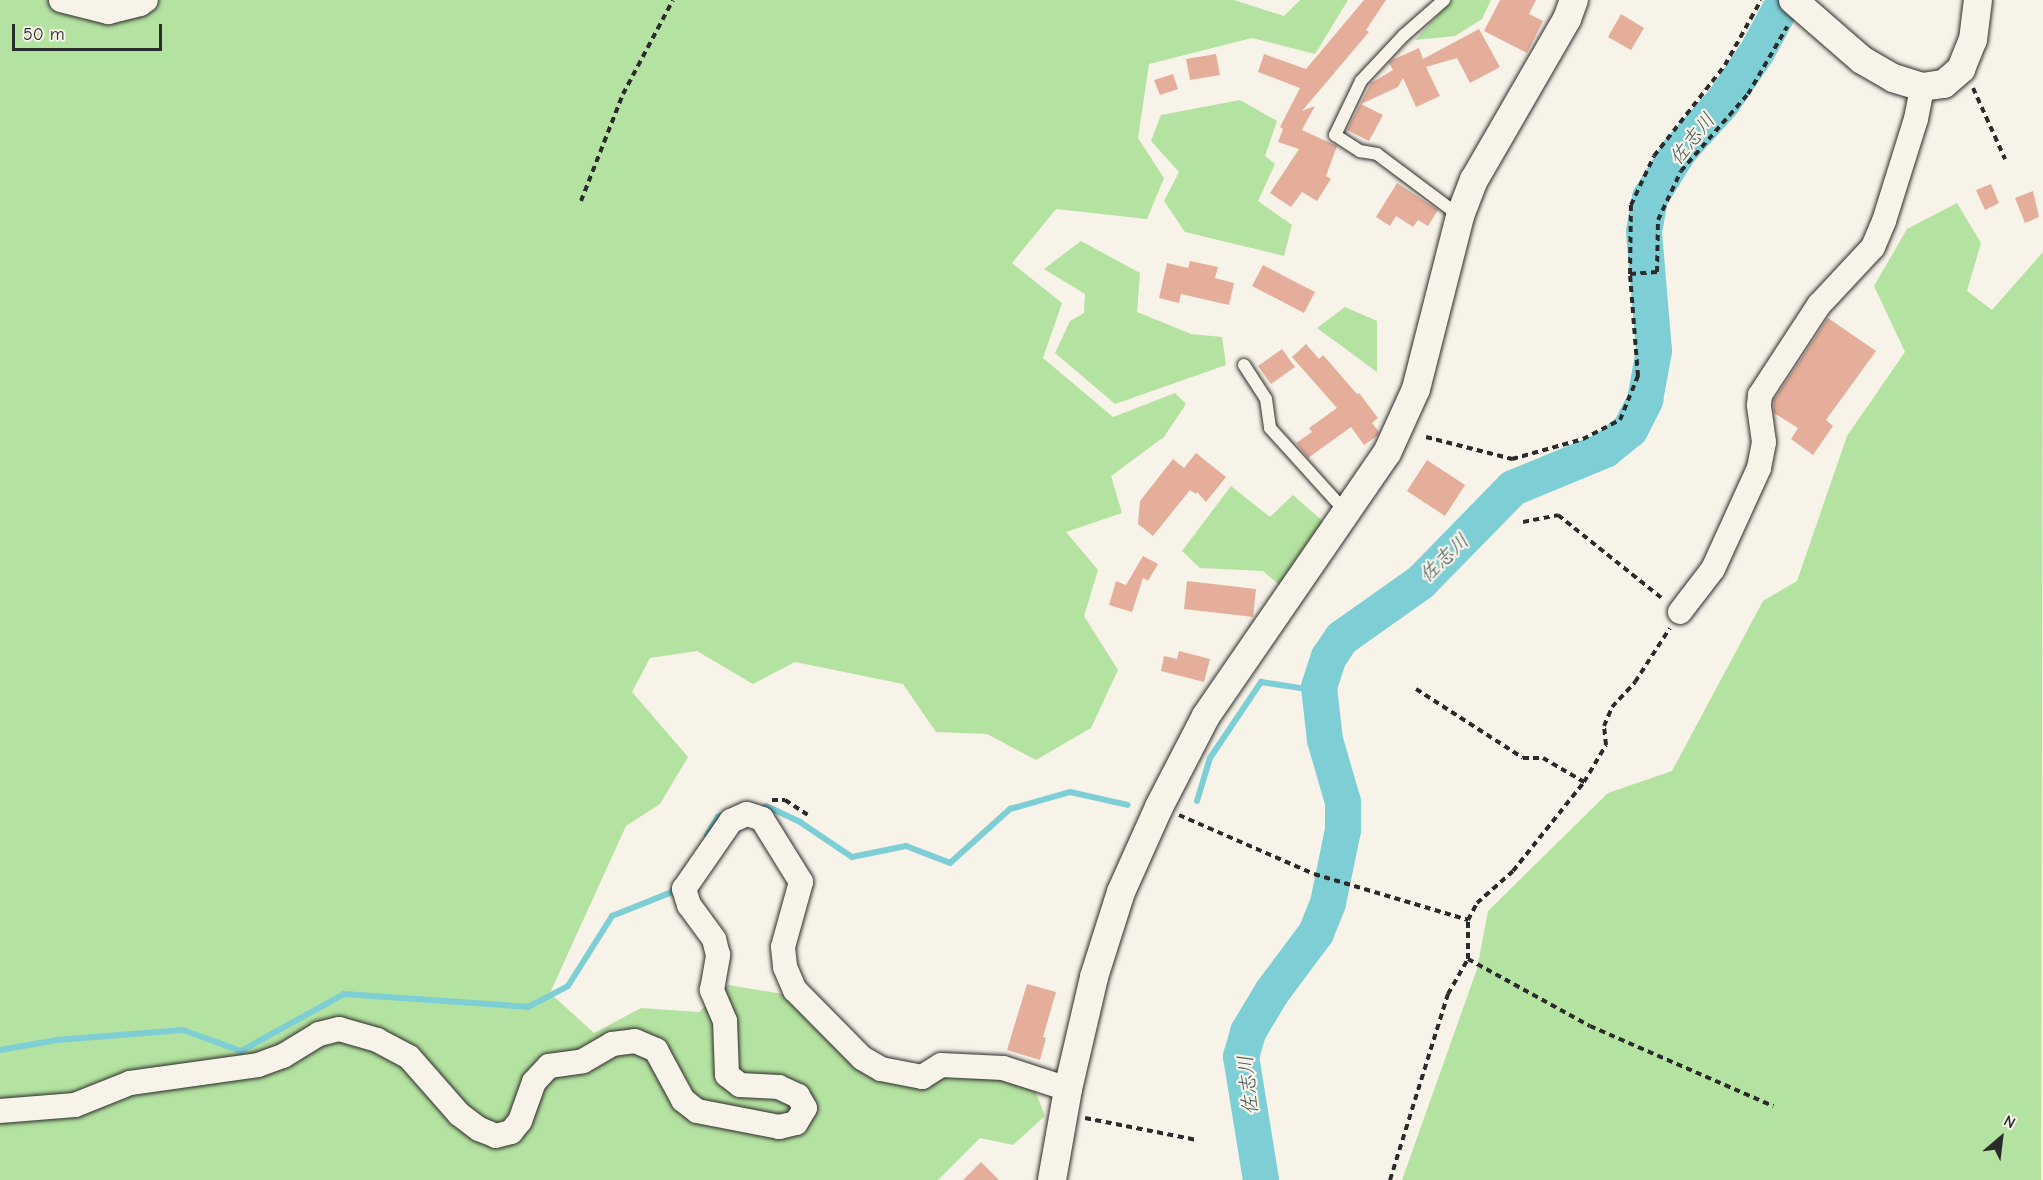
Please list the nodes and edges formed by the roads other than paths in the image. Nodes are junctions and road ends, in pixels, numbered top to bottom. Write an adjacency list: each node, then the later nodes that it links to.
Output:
1 (61, 0): 2 (street)
2 (146, 0)
3 (1444, 0): 8 (lane)
4 (1574, 0): 8 (street)
5 (1978, 0): 7 (street)
6 (1796, 3): 7 (street)
7 (1922, 87): 11 (street)
8 (1460, 216): 10 (street)
9 (1244, 365): 10 (lane)
10 (1347, 513): 12 (street)
11 (1680, 612)
12 (1066, 1102): 13 (street); 14 (street)
13 (0, 1111)
14 (1052, 1180)

